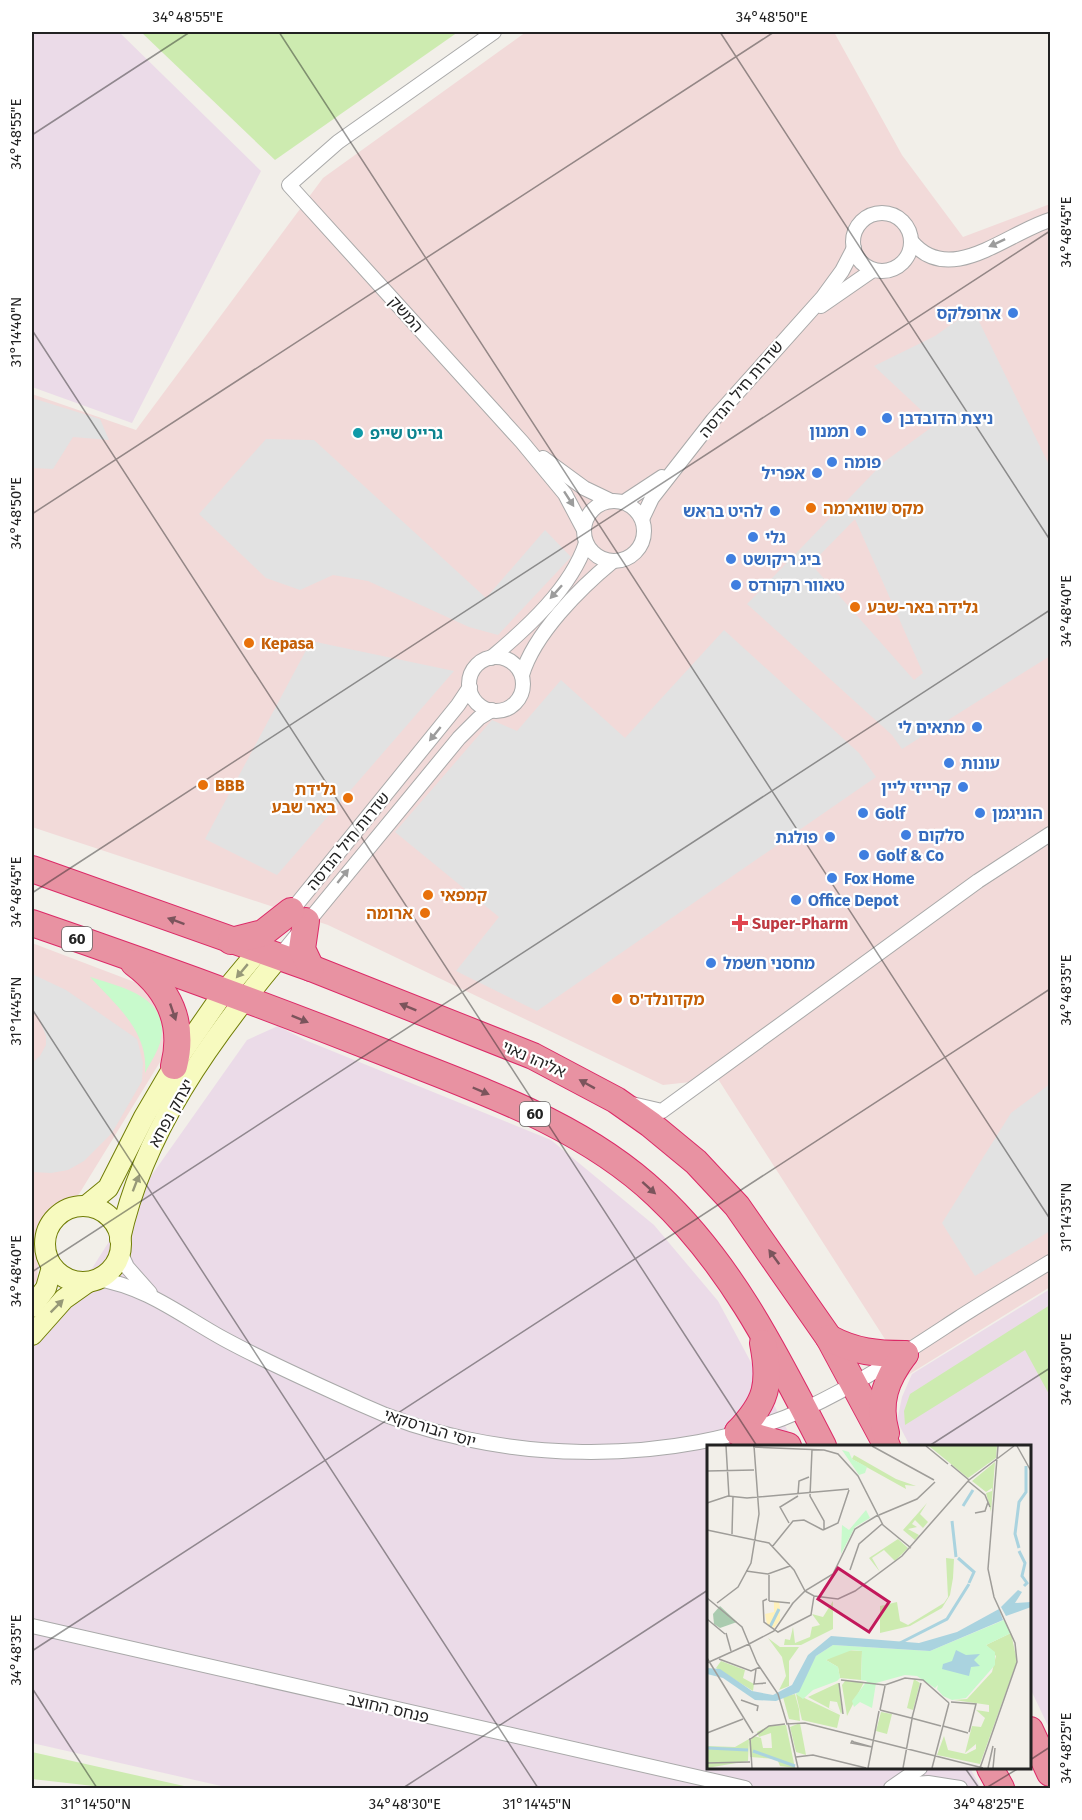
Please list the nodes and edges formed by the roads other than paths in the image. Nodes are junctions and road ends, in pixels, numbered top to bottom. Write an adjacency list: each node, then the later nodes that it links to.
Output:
1 (494, 32): 7 (street, המשק)
2 (1050, 220): 3 (street, one-way to 3)
3 (912, 242): 4 (street); 5 (street)
4 (854, 248): 5 (street); 6 (street, שדרות חיל הנדסה)
5 (873, 270): 6 (street, שדרות חיל הנדסה)
6 (802, 320): 8 (street, שדרות חיל הנדסה)
7 (522, 442): 9 (street, המשק); 12 (street, המשק, one-way to 12)
8 (682, 460): 10 (street, שדרות חיל הנדסה); 11 (street, שדרות חיל הנדסה)
9 (609, 500): 10 (street); 12 (street)
10 (624, 502): 11 (street)
11 (642, 519): 14 (street)
12 (583, 528): 13 (street)
13 (586, 543): 14 (street); 15 (street, one-way to 15)
14 (613, 561): 16 (street)
15 (491, 658): 16 (street); 17 (street)
16 (522, 675): 18 (street)
17 (470, 687): 18 (street); 21 (street, שדרות חיל הנדסה, one-way to 21)
18 (492, 710): 21 (street, שדרות חיל הנדסה, one-way to 18)
19 (1050, 834): 29 (street)
20 (32, 869): 23 (highway, אליהו נאוי, one-way to 20)
21 (299, 916): 23 (highway); 25 (street, שדרות חיל הנדסה); 25 (street, שדרות חיל הנדסה); 26 (highway)
22 (32, 923): 24 (highway, 60)
23 (231, 941): 25 (highway, אליהו נאוי)
24 (122, 954): 27 (highway, 60); 28 (highway, one-way to 28)
25 (269, 954): 26 (highway, אליהו נאוי); 27 (street, שדרות חיל הנדסה)
26 (310, 968): 29 (highway, אליהו נאוי, one-way to 26)
27 (235, 995): 28 (street, יצחק נפחא); 31 (street, יצחק נפחא, one-way to 27); 37 (highway, 60, one-way to 37)
28 (174, 1066): 30 (street, יצחק נפחא)
29 (616, 1100): 39 (highway, אליהו נאוי, one-way to 29)
30 (86, 1206): 31 (street); 33 (street)
31 (120, 1246): 34 (street); 35 (street, יוסי הבורסקאי)
32 (1050, 1262): 40 (street, יוסי הבורסקאי)
33 (52, 1267): 34 (street); 36 (street)
34 (93, 1281): 35 (street, יוסי הבורסקאי); 38 (street, one-way to 34)
35 (151, 1295): 43 (street, יוסי הבורסקאי)
36 (32, 1307)
37 (759, 1325): 42 (highway, 60); 43 (highway)
38 (32, 1335)
39 (830, 1338): 40 (highway); 41 (highway, אליהו נאוי)
40 (905, 1354): 41 (street, יוסי הבורסקאי); 47 (highway)
41 (854, 1383): 42 (street, יוסי הבורסקאי); 46 (highway, אליהו נאוי)
42 (804, 1410): 43 (street, יוסי הבורסקאי); 45 (highway, 60)
43 (738, 1432): 44 (highway)
44 (784, 1445)
45 (822, 1445)
46 (887, 1445)
47 (888, 1445)
48 (32, 1626): 54 (street, פנחס החוצב)
49 (1031, 1734): 52 (highway)
50 (918, 1769): 53 (street)
51 (991, 1769): 56 (highway)
52 (1050, 1773)
53 (895, 1787): 55 (street)
54 (745, 1788)
55 (960, 1788)
56 (1001, 1788)

